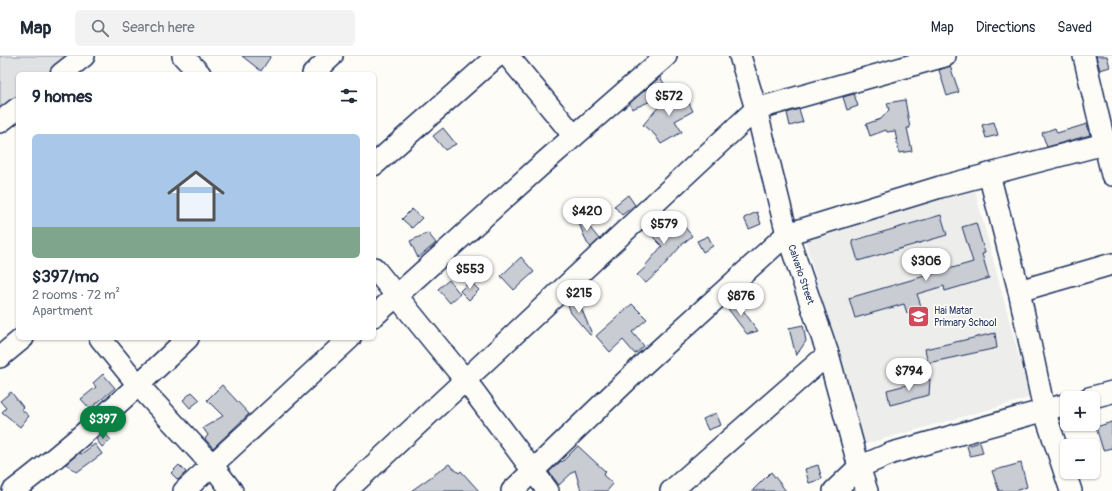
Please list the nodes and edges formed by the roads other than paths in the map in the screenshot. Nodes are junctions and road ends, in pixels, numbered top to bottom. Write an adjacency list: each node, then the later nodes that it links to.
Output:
1 (84, 56): 10 (street)
2 (332, 56): 12 (street)
3 (497, 56): 18 (street)
4 (508, 56): 16 (street)
5 (666, 56): 16 (street)
6 (740, 56): 13 (street, Calvario Street)
7 (945, 56): 13 (street)
8 (1084, 56): 17 (street)
9 (186, 57): 11 (street)
10 (64, 72)
11 (198, 72)
12 (315, 72)
13 (756, 109): 21 (street, Calvario Street); 33 (street)
14 (16, 110): 15 (street)
15 (0, 122)
16 (574, 136): 25 (street)
17 (1108, 143): 19 (street); 20 (street)
18 (376, 163)
19 (990, 174): 21 (street); 24 (street)
20 (1112, 175)
21 (787, 234): 31 (street, Calvario Street); 41 (street)
22 (1112, 264): 24 (street)
23 (376, 270): 25 (street)
24 (1019, 291): 38 (street)
25 (396, 295): 26 (street); 33 (street)
26 (376, 314)
27 (20, 340): 32 (street)
28 (102, 340): 34 (street)
29 (186, 340): 34 (street)
30 (348, 340): 39 (street)
31 (828, 354): 40 (street, Calvario Street); 48 (street)
32 (0, 357)
33 (466, 381): 41 (street); 45 (street)
34 (138, 386): 39 (street); 42 (street)
35 (1112, 392): 36 (street)
36 (1100, 395)
37 (1060, 406): 38 (street)
38 (1044, 410): 40 (street); 51 (street)
39 (212, 466): 43 (street); 44 (street)
40 (859, 467): 49 (street); 50 (street, Calvario Street)
41 (533, 471): 46 (street); 47 (street)
42 (13, 491)
43 (184, 491)
44 (232, 491)
45 (346, 491)
46 (512, 491)
47 (548, 491)
48 (671, 491)
49 (834, 491)
50 (867, 491)
51 (1071, 491)

